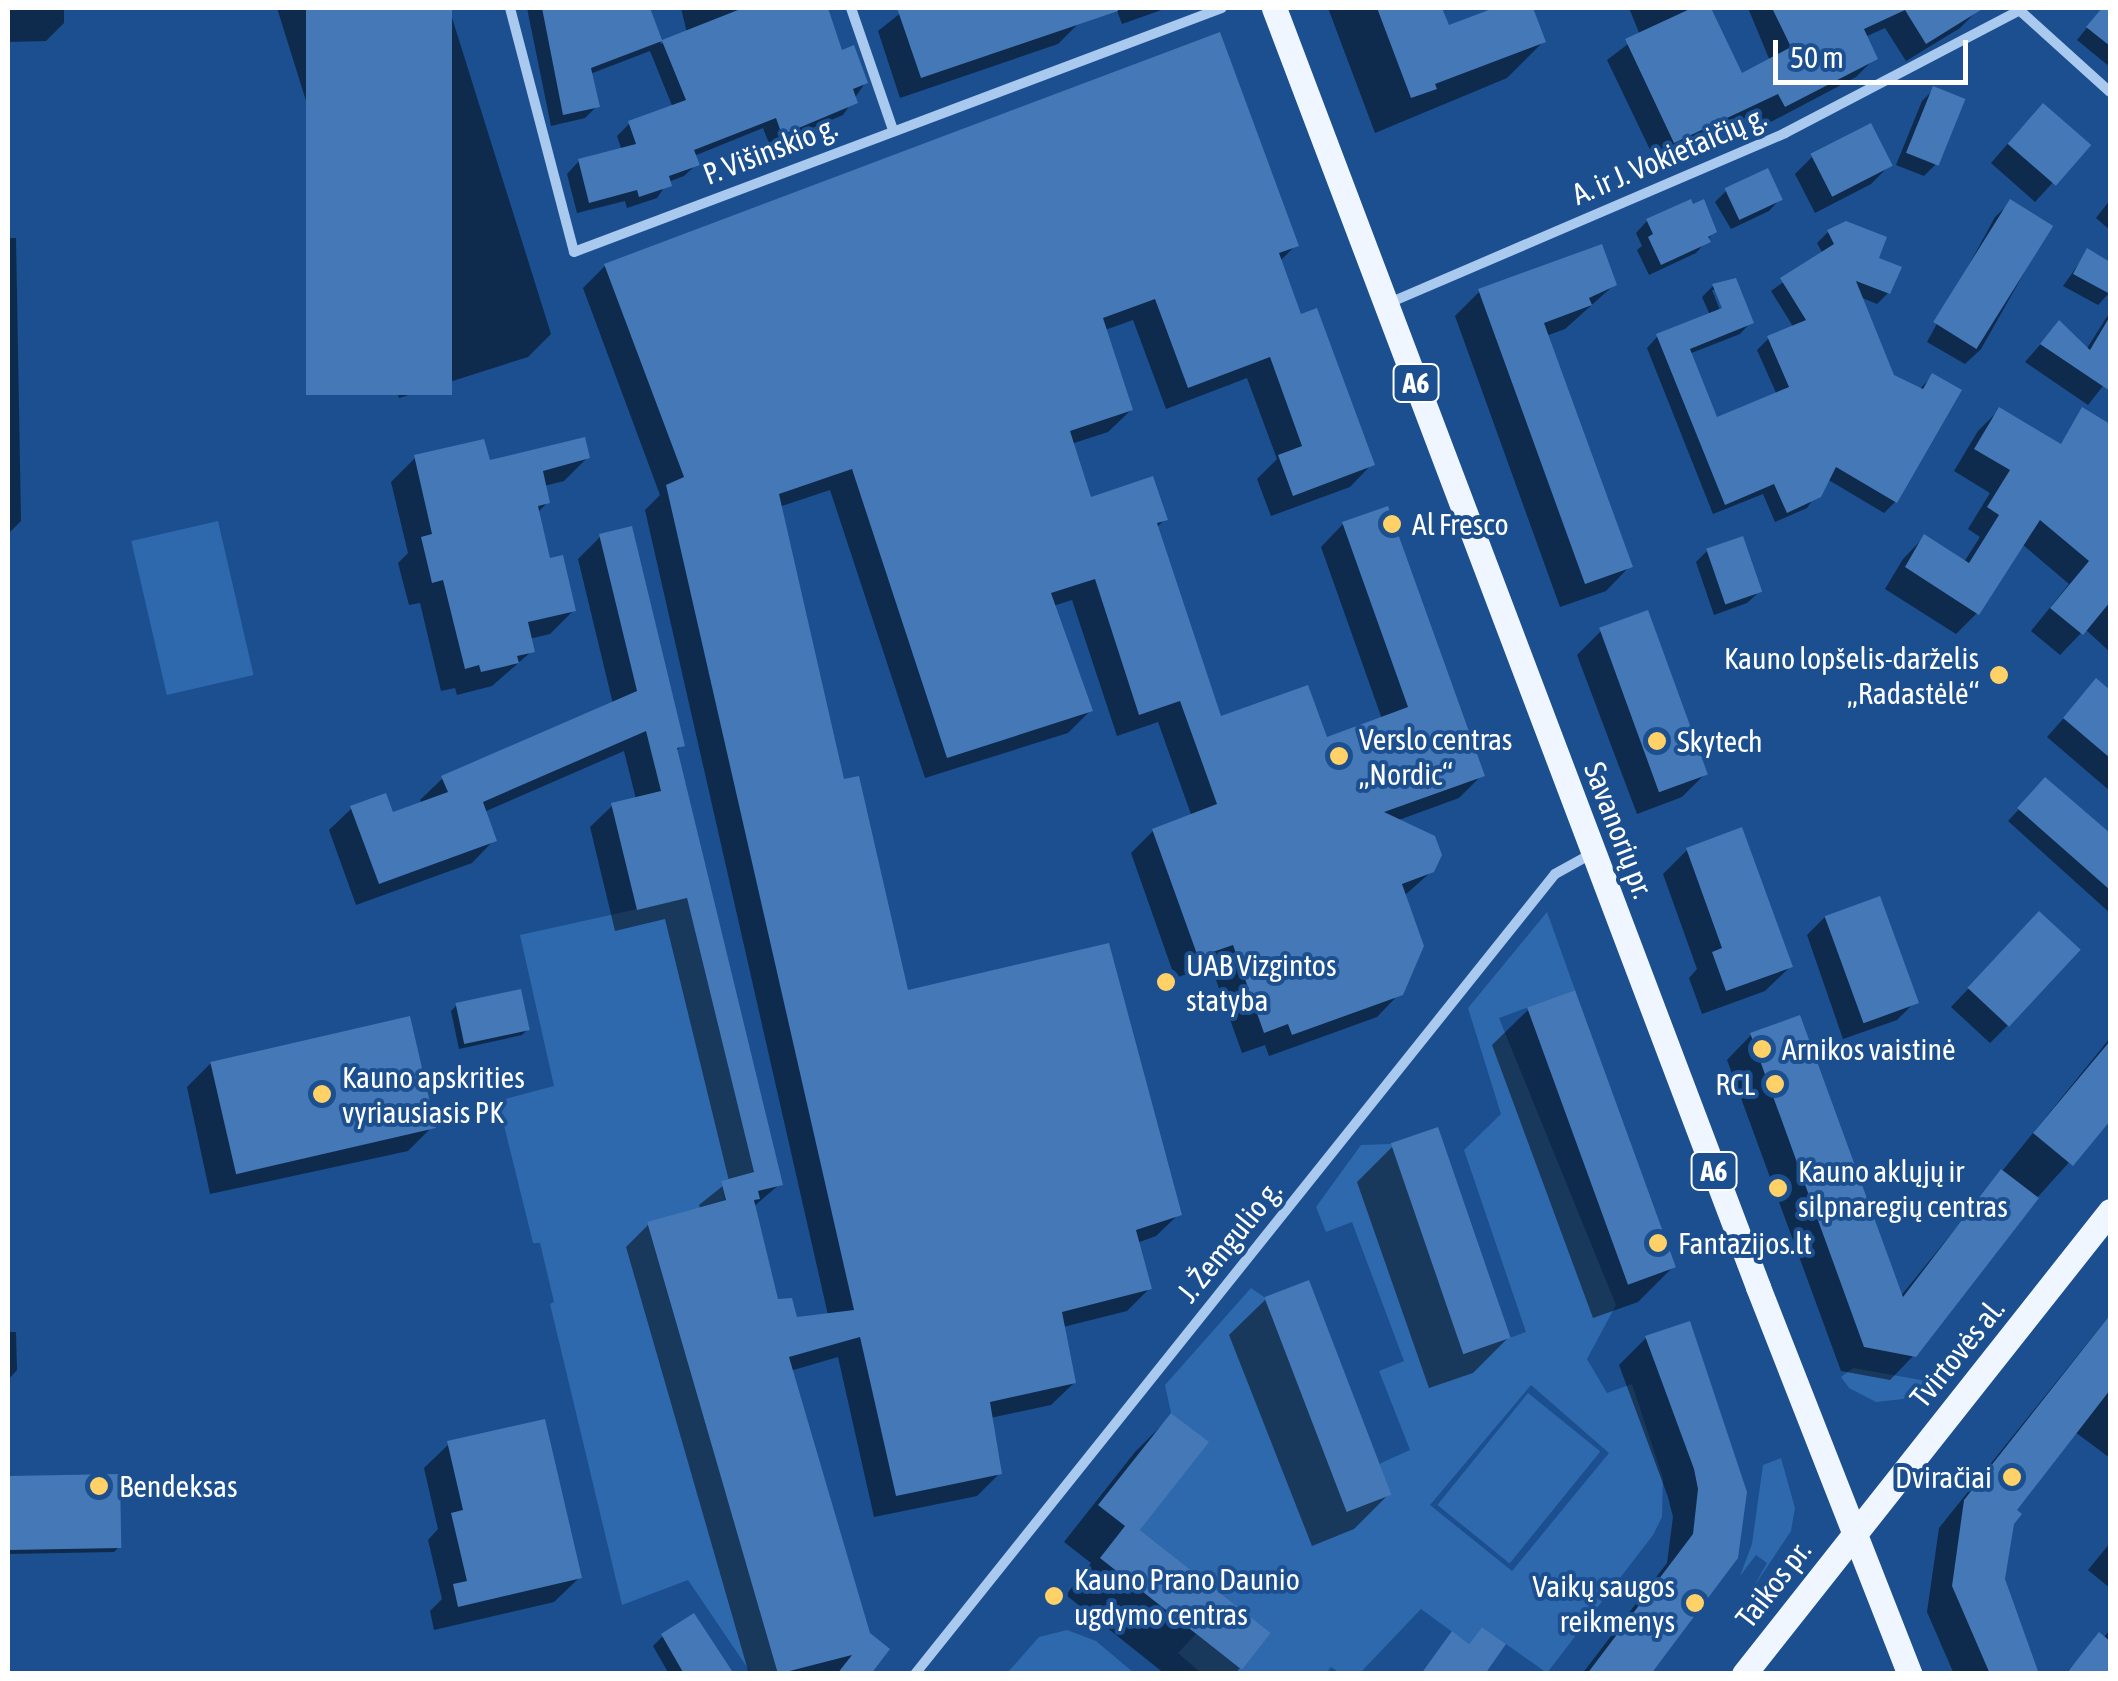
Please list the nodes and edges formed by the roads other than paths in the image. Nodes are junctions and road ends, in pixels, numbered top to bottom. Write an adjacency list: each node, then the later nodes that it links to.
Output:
1 (510, 8): 7 (street, P. Višinskio g.)
2 (851, 8): 7 (street)
3 (1222, 8): 7 (street, P. Višinskio g.)
4 (1274, 8): 8 (main road, Savanorių pr. / A6)
5 (2017, 9): 6 (street); 8 (street, A. ir J. Vokietaičių g.)
6 (2110, 92)
7 (893, 130)
8 (1386, 305): 9 (main road, Savanorių pr. / A6)
9 (1593, 853): 11 (main road, Savanorių pr. / A6); 12 (street, J. Žemgulio g.)
10 (2110, 1211): 11 (main road, Tvirtovės al.)
11 (1853, 1535): 13 (main road, Taikos pr.); 14 (main road, Savanorių pr. / A6)
12 (915, 1674)
13 (1744, 1674)
14 (1910, 1674)

